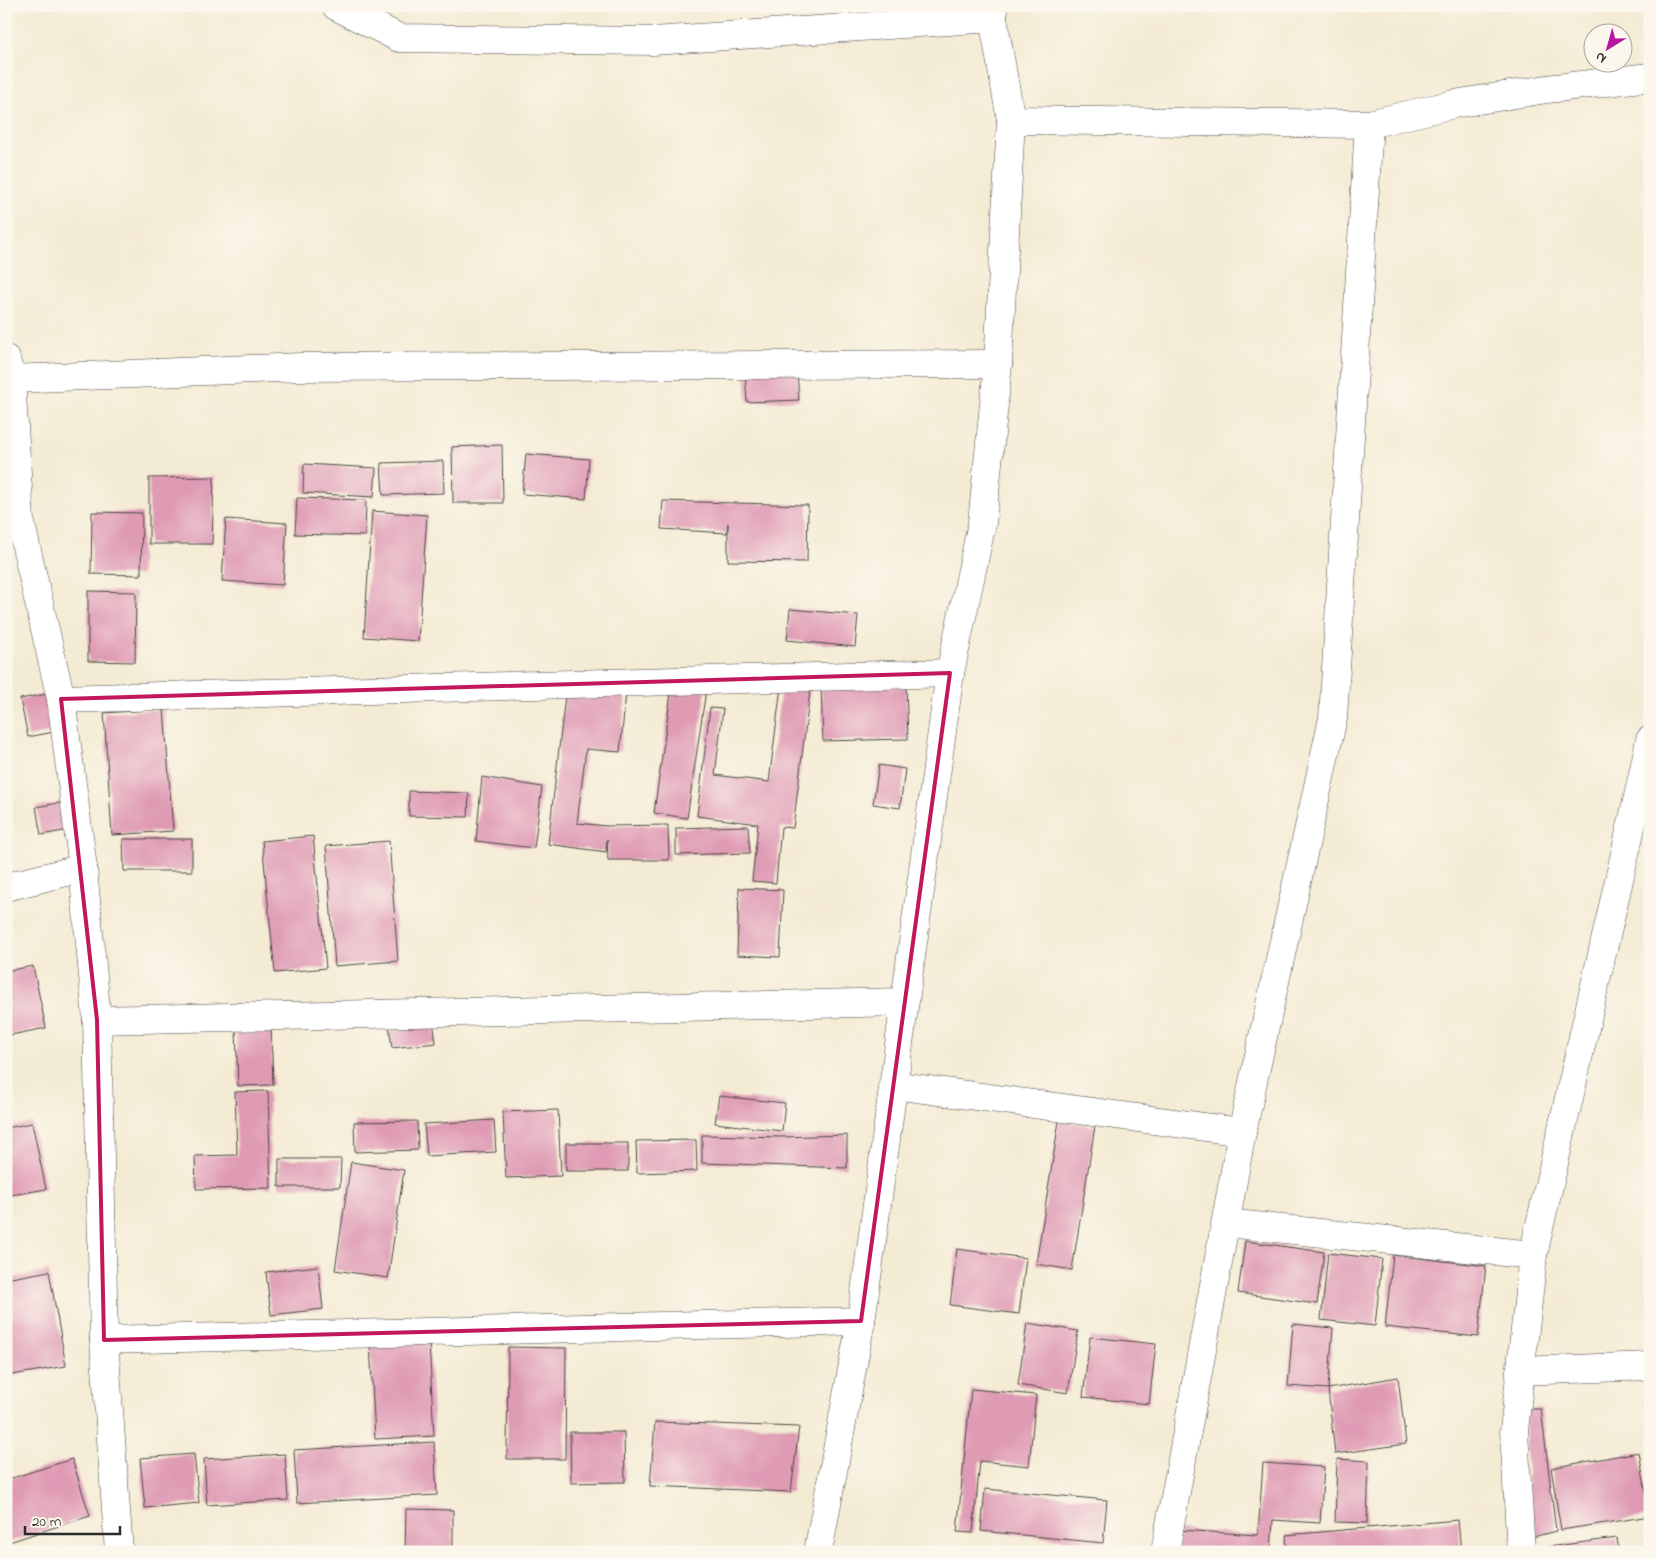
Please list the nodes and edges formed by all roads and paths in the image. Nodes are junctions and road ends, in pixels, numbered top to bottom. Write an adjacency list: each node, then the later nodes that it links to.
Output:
1 (336, 6): 2 (street)
2 (993, 12): 4 (street)
3 (1650, 77): 5 (street)
4 (1011, 120): 5 (street); 6 (street)
5 (1369, 124): 18 (street)
6 (998, 364): 7 (street); 9 (street)
7 (9, 369): 8 (street)
8 (13, 522): 10 (street)
9 (950, 673): 10 (street); 15 (street)
10 (61, 699): 13 (street)
11 (1650, 740): 12 (street)
12 (1644, 796): 20 (street)
13 (83, 868): 14 (street); 16 (street)
14 (6, 887)
15 (904, 1002): 16 (street); 17 (street)
16 (96, 1020): 22 (street)
17 (893, 1084): 18 (street); 21 (street)
18 (1242, 1132): 19 (street)
19 (1226, 1223): 20 (street); 27 (street)
20 (1533, 1255): 24 (street)
21 (861, 1321): 22 (street); 26 (street)
22 (104, 1340): 25 (street)
23 (1650, 1366): 24 (street)
24 (1520, 1371): 28 (street)
25 (119, 1552)
26 (818, 1552)
27 (1165, 1552)
28 (1521, 1552)

